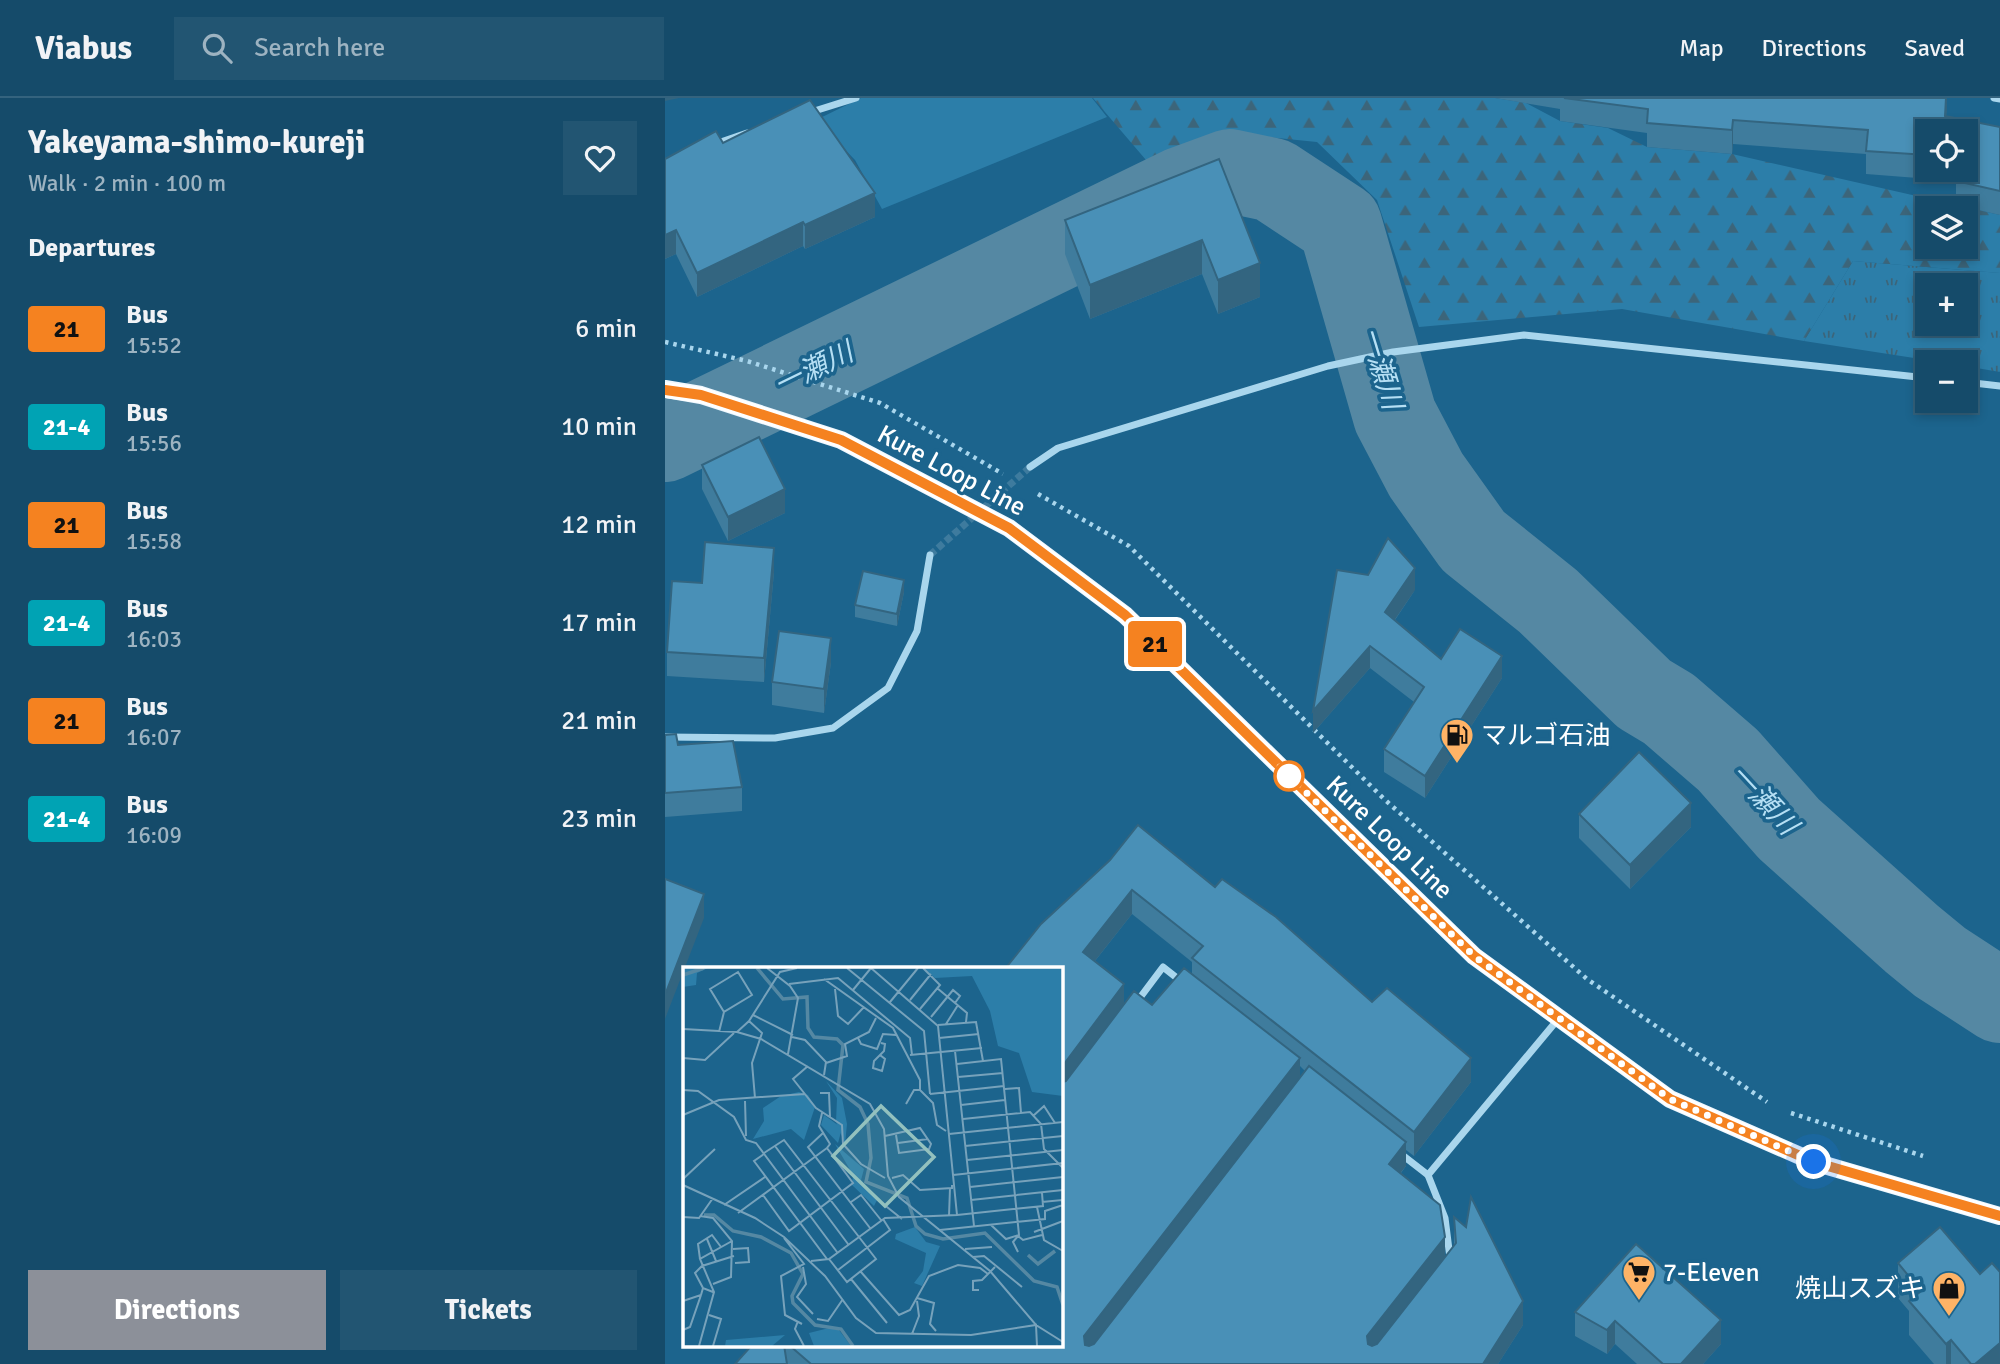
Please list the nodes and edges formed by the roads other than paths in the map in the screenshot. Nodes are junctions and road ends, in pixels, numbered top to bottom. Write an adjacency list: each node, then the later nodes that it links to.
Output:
1 (856, 98): 4 (street)
2 (1994, 98): 3 (street)
3 (2000, 99)
4 (805, 114)
5 (755, 130): 6 (street)
6 (706, 147)
7 (1915, 377): 11 (street)
8 (1978, 383): 9 (street)
9 (2000, 386)
10 (665, 390): 16 (main road, Kure Loop Line)
11 (1030, 467)
12 (930, 555): 13 (street)
13 (665, 737)
14 (1194, 992): 15 (street)
15 (1131, 1009)
16 (1559, 1018): 18 (street); 19 (main road, Kure Loop Line)
17 (1396, 1150): 18 (street)
18 (1428, 1175): 20 (street)
19 (2000, 1216)
20 (1451, 1264)

